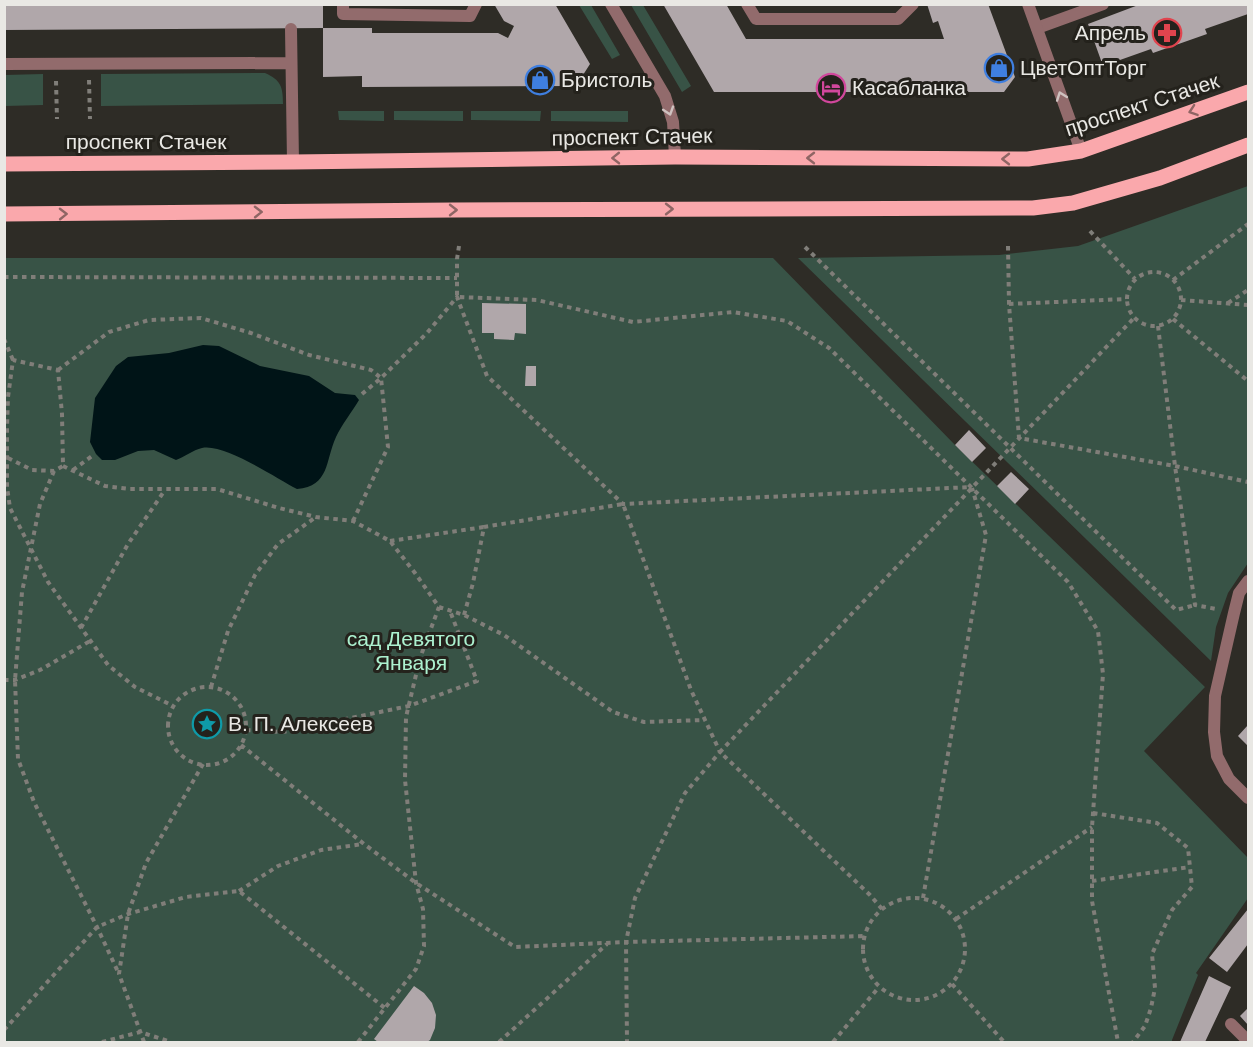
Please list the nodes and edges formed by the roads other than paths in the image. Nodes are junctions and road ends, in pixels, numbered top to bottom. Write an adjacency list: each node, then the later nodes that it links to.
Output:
1 (343, 4): 2 (street)
2 (476, 4)
3 (611, 4): 15 (street, one-way to 15)
4 (747, 4): 7 (street)
5 (1028, 4): 8 (street)
6 (1103, 4): 8 (street)
7 (913, 5)
8 (1037, 28): 14 (street, one-way to 8)
9 (291, 29): 10 (street)
10 (291, 63): 11 (street); 16 (street)
11 (4, 64)
12 (1248, 92): 14 (main road, проспект Стачек, one-way to 14)
13 (1248, 145): 18 (main road, one-way to 13)
14 (1081, 150): 15 (main road, проспект Стачек, one-way to 15)
15 (675, 157): 16 (main road, проспект Стачек, one-way to 16)
16 (293, 162): 17 (main road, проспект Стачек)
17 (4, 164)
18 (4, 214)
19 (1248, 581): 20 (street)
20 (1248, 798)
21 (1231, 1024): 22 (street)
22 (1248, 1041)

